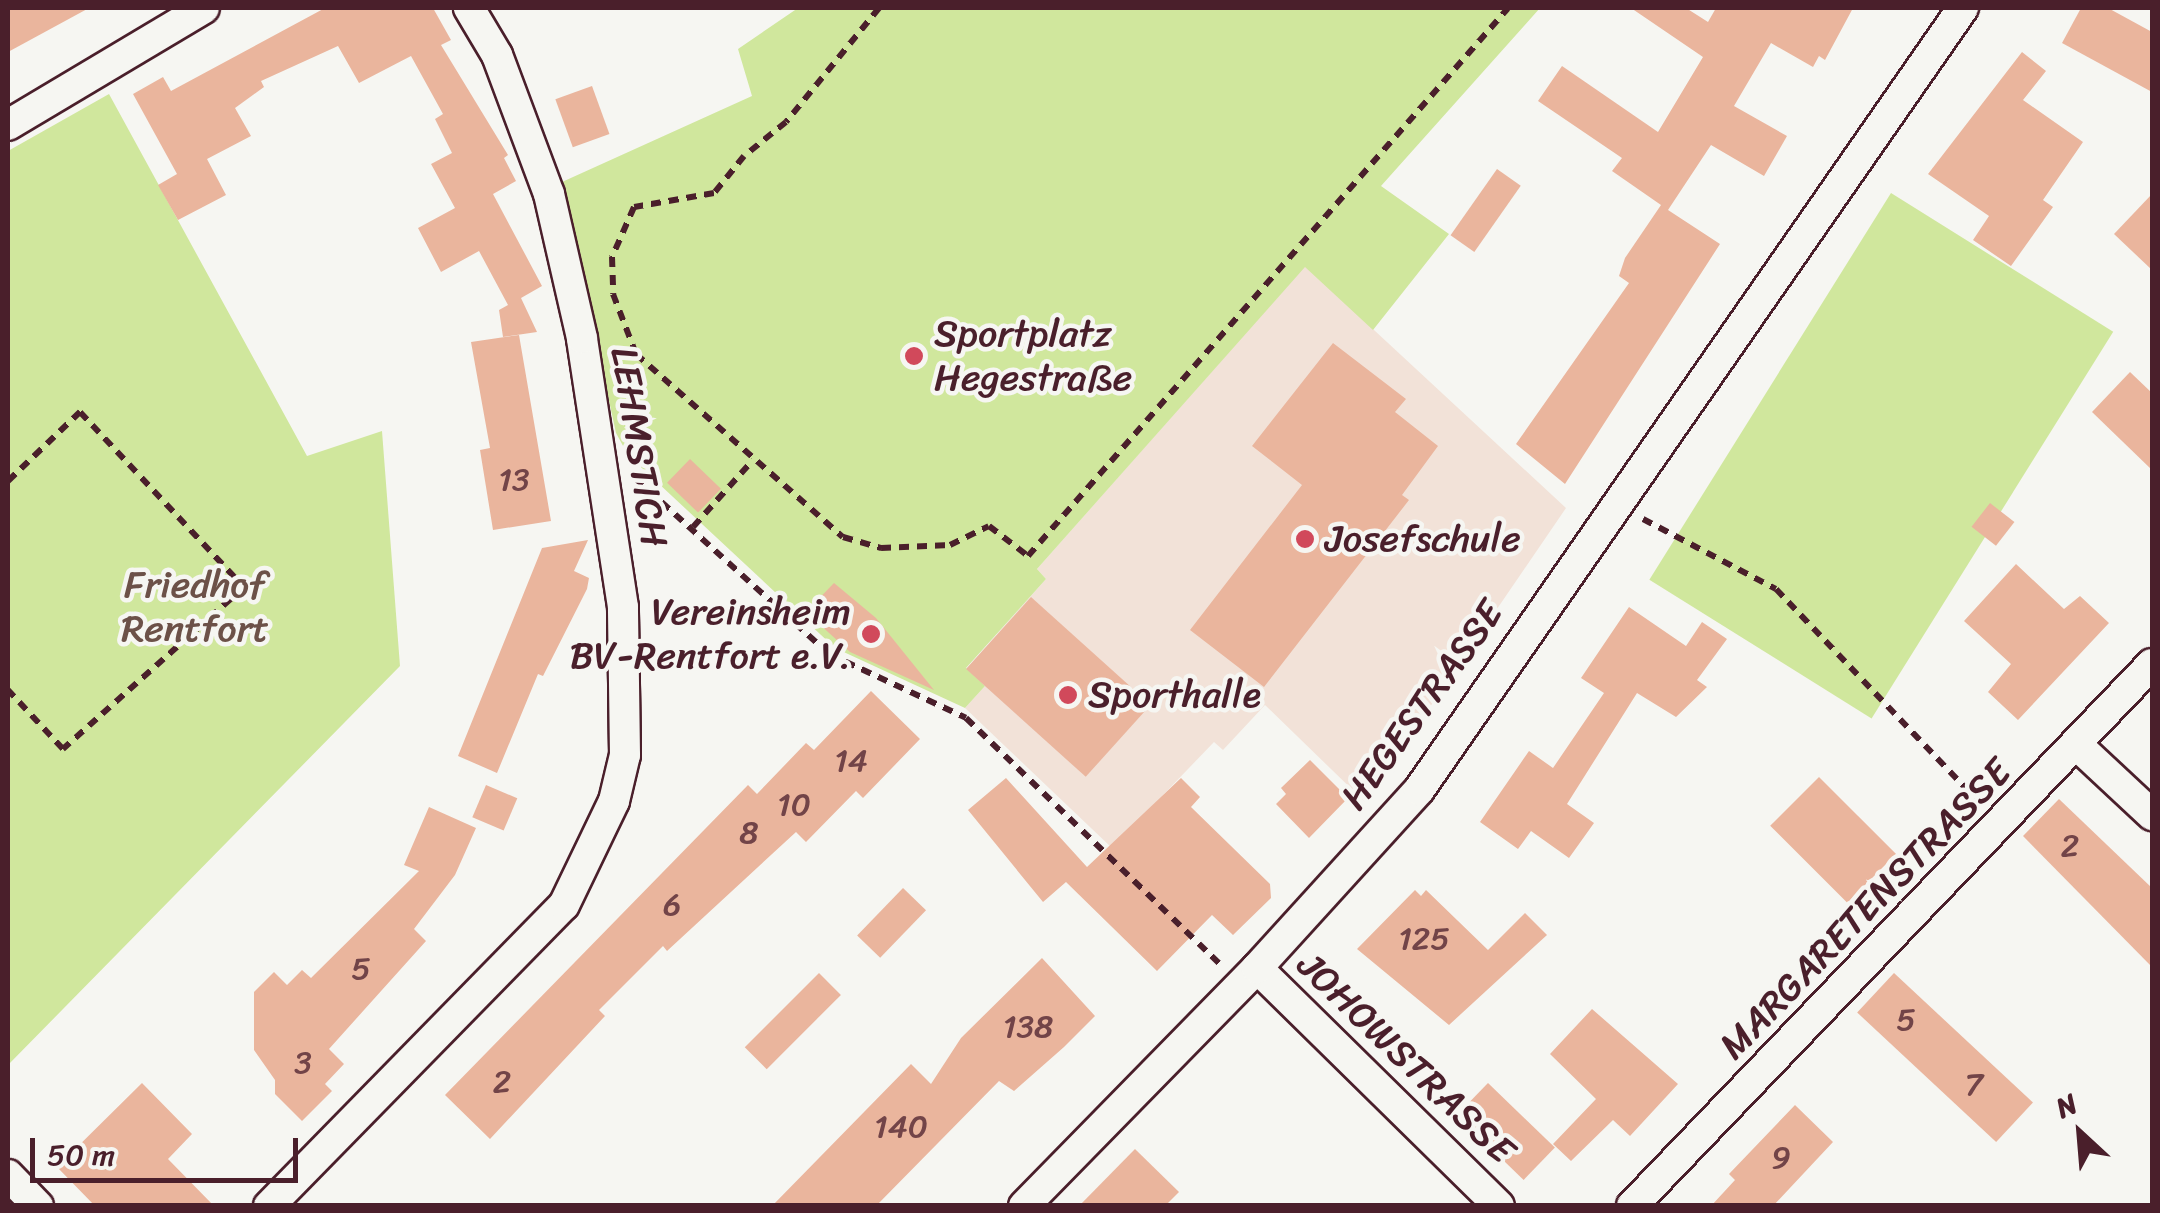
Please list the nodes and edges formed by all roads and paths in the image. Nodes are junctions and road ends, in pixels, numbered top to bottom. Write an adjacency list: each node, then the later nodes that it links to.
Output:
1 (204, 8): 6 (street)
2 (469, 8): 8 (street, LEHMSTICH)
3 (879, 8): 7 (path)
4 (1508, 8): 7 (path)
5 (1963, 8): 10 (street, HEGESTRASSE)
6 (8, 126)
7 (752, 460): 11 (path)
8 (604, 472): 11 (path); 20 (street, LEHMSTICH)
9 (8, 481): 13 (path)
10 (1614, 505): 16 (path); 17 (street, HEGESTRASSE)
11 (693, 528): 17 (path)
12 (2152, 664): 14 (street, MARGARETENSTRASSE)
13 (8, 690)
14 (2077, 746): 15 (street); 16 (street, MARGARETENSTRASSE)
15 (2152, 815)
16 (2002, 826): 23 (street, MARGARETENSTRASSE)
17 (1249, 976): 21 (street, HEGESTRASSE); 22 (street, JOHOWSTRASSE)
18 (8, 1175): 19 (street)
19 (38, 1206)
20 (269, 1206)
21 (1024, 1206)
22 (1499, 1206)
23 (1632, 1206)

